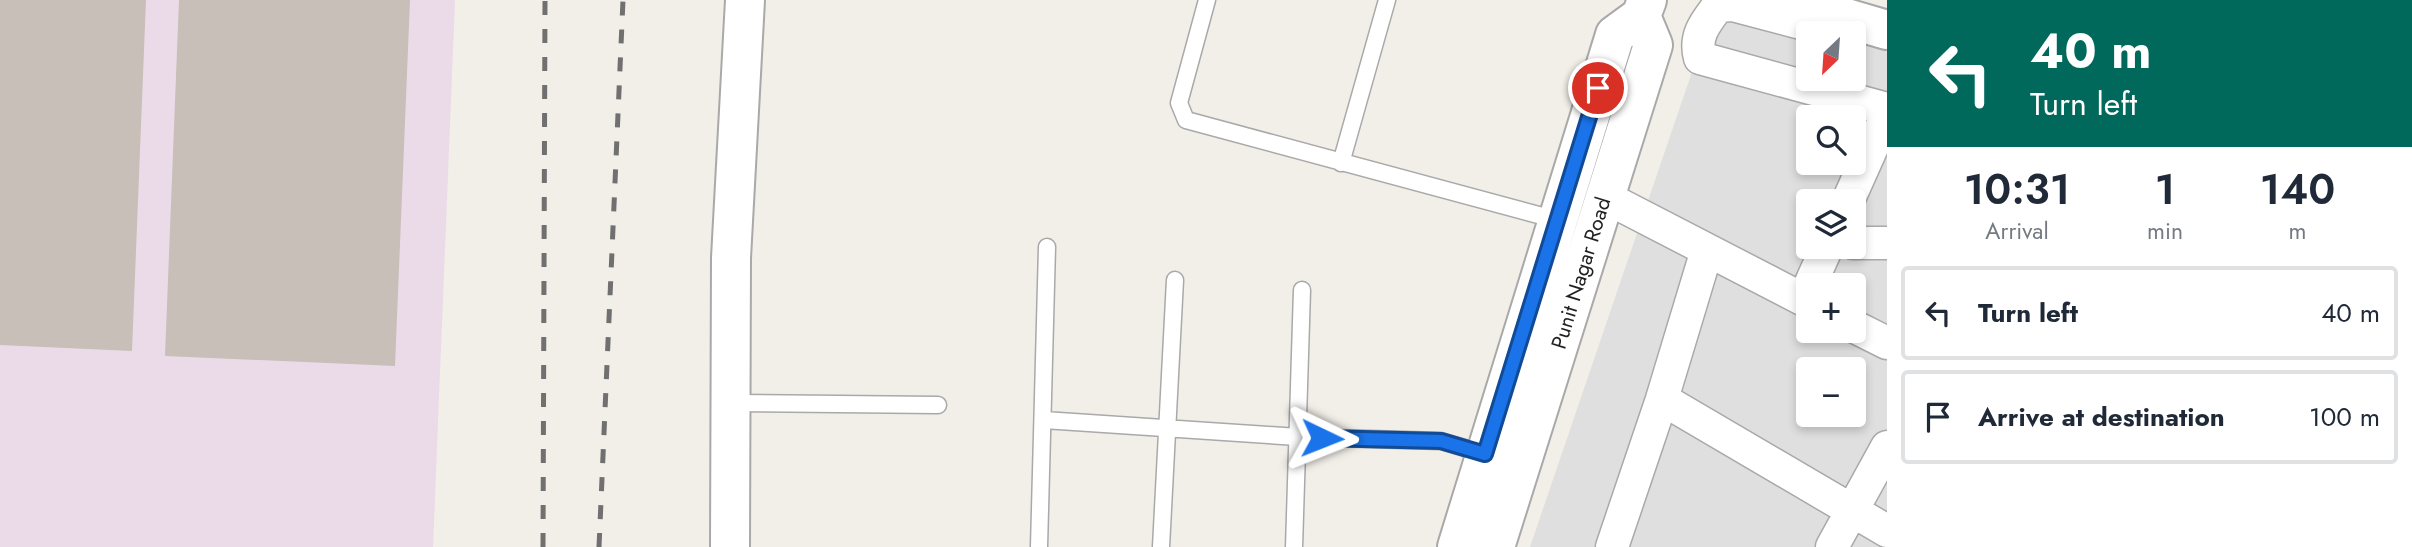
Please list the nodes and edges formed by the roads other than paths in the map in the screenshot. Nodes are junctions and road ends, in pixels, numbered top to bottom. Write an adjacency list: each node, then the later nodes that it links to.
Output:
1 (745, 0): 28 (street)
2 (1207, 0): 14 (lane)
3 (1387, 0): 14 (lane)
4 (1786, 0): 7 (street)
5 (1644, 8): 16 (street, Punit Nagar Road); 17 (street)
6 (1796, 22): 10 (street)
7 (1887, 30)
8 (1866, 41): 9 (street)
9 (1887, 47)
10 (1796, 84)
11 (1821, 91): 12 (street)
12 (1887, 109)
13 (1887, 114): 15 (street)
14 (1341, 163): 17 (lane)
15 (1853, 189)
16 (1605, 197): 21 (street); 42 (street, Punit Nagar Road)
17 (1557, 220): 34 (street)
18 (1866, 243): 19 (street)
19 (1887, 243)
20 (1047, 247): 30 (lane)
21 (1707, 250): 23 (street); 27 (street)
22 (1175, 280): 31 (lane)
23 (1796, 289)
24 (1303, 290): 32 (lane)
25 (1866, 332): 26 (street)
26 (1887, 343)
27 (1662, 399): 35 (street); 43 (street)
28 (731, 403): 29 (lane); 37 (street)
29 (938, 405)
30 (1044, 420): 31 (lane); 38 (lane)
31 (1165, 430): 32 (lane); 39 (lane)
32 (1298, 437): 34 (lane); 40 (lane)
33 (1887, 447): 35 (street)
34 (1485, 454): 41 (street)
35 (1853, 511): 36 (street); 44 (street)
36 (1887, 531)
37 (730, 547)
38 (1039, 547)
39 (1161, 547)
40 (1294, 547)
41 (1457, 547)
42 (1495, 547)
43 (1612, 547)
44 (1832, 547)

